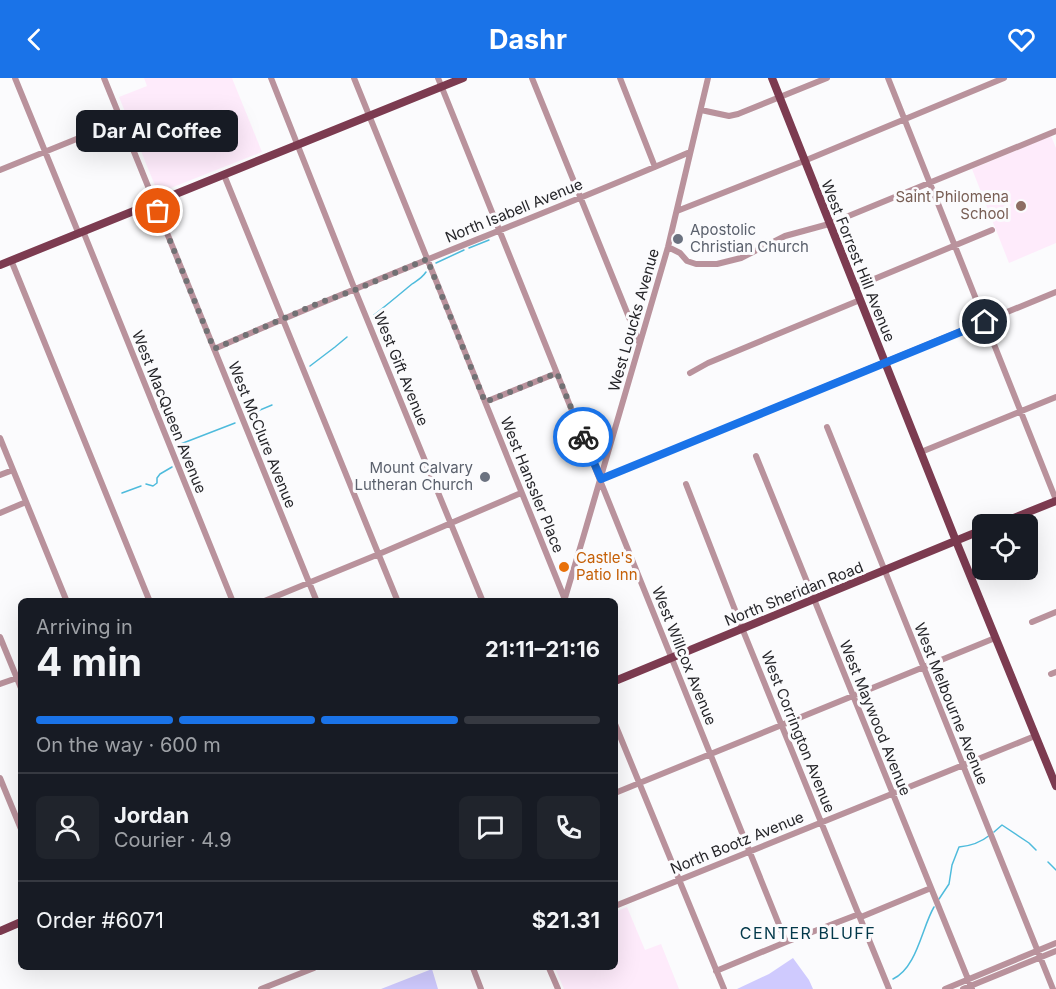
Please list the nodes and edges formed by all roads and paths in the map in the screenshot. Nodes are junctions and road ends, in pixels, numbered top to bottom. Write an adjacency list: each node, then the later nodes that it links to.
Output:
1 (15, 78): 21 (street, West MacQueen Avenue)
2 (104, 78): 18 (street, West McClure Avenue)
3 (271, 78): 20 (street, West Gift Avenue)
4 (354, 78): 16 (street, West Hanssler Place)
5 (463, 78): 13 (main road)
6 (532, 78): 28 (street)
7 (620, 78): 24 (street)
8 (708, 78): 15 (street, West Loucks Avenue)
9 (772, 78): 14 (main road, West Forrest Hill Avenue)
10 (827, 78): 14 (street)
11 (888, 78): 17 (street)
12 (1004, 78): 17 (street)
13 (440, 82): 16 (main road); 32 (street, West Willcox Avenue)
14 (779, 97): 15 (street); 23 (main road, West Forrest Hill Avenue)
15 (701, 110): 22 (street, West Loucks Avenue)
16 (369, 115): 20 (main road); 37 (street, West Hanssler Place)
17 (905, 119): 23 (street); 27 (street)
18 (121, 121): 21 (street); 29 (street, West McClure Avenue)
19 (1056, 131): 27 (street)
20 (298, 143): 26 (main road); 41 (street, West Gift Avenue)
21 (45, 151): 25 (street); 34 (street, West MacQueen Avenue)
22 (690, 152): 24 (street, North Isabell Avenue); 30 (street, West Loucks Avenue)
23 (804, 161): 30 (street); 31 (main road, West Forrest Hill Avenue)
24 (655, 167): 28 (street, North Isabell Avenue)
25 (0, 170)
26 (224, 175): 29 (main road); 44 (street)
27 (930, 182): 31 (street); 35 (street)
28 (580, 197): 32 (street, North Isabell Avenue); 46 (street)
29 (154, 202): 34 (main road); 47 (street, West McClure Avenue)
30 (677, 211): 36 (street, West Loucks Avenue)
31 (829, 224): 36 (street); 40 (main road, West Forrest Hill Avenue)
32 (498, 230): 37 (street, North Isabell Avenue); 50 (street, West Willcox Avenue)
33 (992, 230): 35 (street)
34 (80, 232): 38 (main road); 75 (street, West MacQueen Avenue)
35 (955, 246): 40 (street); 45 (street)
36 (668, 247): 46 (street, West Loucks Avenue)
37 (427, 259): 41 (street, North Isabell Avenue); 52 (street, West Hanssler Place)
38 (10, 260): 39 (main road); 74 (street)
39 (0, 264)
40 (855, 287): 43 (main road, West Forrest Hill Avenue)
41 (355, 290): 44 (street, North Isabell Avenue); 67 (street, West Gift Avenue)
42 (1056, 292): 45 (street)
43 (860, 300): 48 (main road, West Forrest Hill Avenue); 49 (street)
44 (283, 319): 47 (street, North Isabell Avenue); 70 (street)
45 (985, 322): 48 (street); 53 (street)
46 (639, 343): 60 (street, West Loucks Avenue)
47 (214, 349): 72 (street, West McClure Avenue)
48 (885, 362): 56 (main road, West Forrest Hill Avenue); 60 (street)
49 (690, 372)
50 (557, 373): 52 (street); 60 (street, West Willcox Avenue)
51 (1056, 397): 53 (street)
52 (485, 402): 62 (street, West Hanssler Place)
53 (1021, 411): 56 (street); 63 (street)
54 (827, 427): 71 (street, West Melbourne Avenue)
55 (0, 438): 58 (street)
56 (921, 452): 69 (main road, West Forrest Hill Avenue)
57 (756, 456): 82 (street, West Maywood Avenue)
58 (13, 470): 59 (street); 64 (street)
59 (0, 475)
60 (601, 479): 81 (street, West Loucks Avenue); 88 (street, West Willcox Avenue)
61 (686, 484): 85 (street, West Corrington Avenue)
62 (521, 493): 67 (street); 80 (street, West Hanssler Place)
63 (1056, 500): 66 (main road)
64 (26, 502): 65 (street); 73 (street)
65 (0, 513)
66 (1022, 514)
67 (451, 523): 70 (street); 79 (street, West Gift Avenue)
68 (972, 534): 69 (main road, North Sheridan Road)
69 (956, 541): 71 (main road, North Sheridan Road); 87 (main road, West Forrest Hill Avenue)
70 (379, 555): 72 (street); 78 (street)
71 (884, 571): 82 (main road, North Sheridan Road); 89 (street, West Melbourne Avenue)
72 (309, 582): 76 (street); 77 (street, West McClure Avenue)
73 (65, 598)
74 (148, 598)
75 (231, 598)
76 (271, 598)
77 (315, 598)
78 (396, 598)
79 (481, 598)
80 (564, 598)
81 (566, 598)
82 (813, 600): 85 (main road, North Sheridan Road); 93 (street, West Maywood Avenue)
83 (1056, 612): 84 (street)
84 (1032, 622)
85 (743, 629): 88 (main road, North Sheridan Road); 94 (street, West Corrington Avenue)
86 (0, 637): 90 (street)
87 (995, 638): 89 (street); 96 (main road, West Forrest Hill Avenue)
88 (671, 658): 91 (main road, North Sheridan Road); 97 (street, West Willcox Avenue)
89 (923, 668): 93 (street); 98 (street, West Melbourne Avenue)
90 (17, 678): 92 (street)
91 (618, 680)
92 (0, 684)
93 (853, 697): 94 (street); 103 (street, West Maywood Avenue)
94 (781, 726): 97 (street); 105 (street, West Corrington Avenue)
95 (618, 731): 100 (street)
96 (1035, 735): 98 (street, North Bootz Avenue); 101 (main road, West Forrest Hill Avenue)
97 (711, 754): 100 (street); 106 (street, West Willcox Avenue)
98 (962, 765): 103 (street, North Bootz Avenue); 116 (street, West Melbourne Avenue)
99 (0, 778): 104 (street)
100 (639, 783): 102 (street); 107 (street)
101 (1056, 786)
102 (618, 792)
103 (892, 793): 105 (street, North Bootz Avenue); 108 (street, West Maywood Avenue)
104 (18, 822)
105 (821, 822): 106 (street, North Bootz Avenue); 110 (street, West Corrington Avenue)
106 (750, 851): 107 (street, North Bootz Avenue); 113 (street, West Willcox Avenue)
107 (679, 880): 109 (street, North Bootz Avenue); 120 (street)
108 (931, 888): 110 (street); 121 (street, West Maywood Avenue)
109 (618, 905)
110 (860, 916): 113 (street); 126 (street, West Corrington Avenue)
111 (18, 923): 112 (main road)
112 (0, 931)
113 (786, 942): 120 (street)
114 (1056, 943): 116 (street)
115 (1056, 951): 116 (street)
116 (1039, 954): 121 (street); 129 (street, West Melbourne Avenue)
117 (309, 970): 122 (street)
118 (474, 970): 123 (street)
119 (550, 970): 124 (street)
120 (716, 971): 125 (street)
121 (970, 985): 127 (street); 128 (street)
122 (261, 989)
123 (481, 989)
124 (558, 989)
125 (724, 989)
126 (889, 989)
127 (945, 989)
128 (963, 989)
129 (1053, 989)

